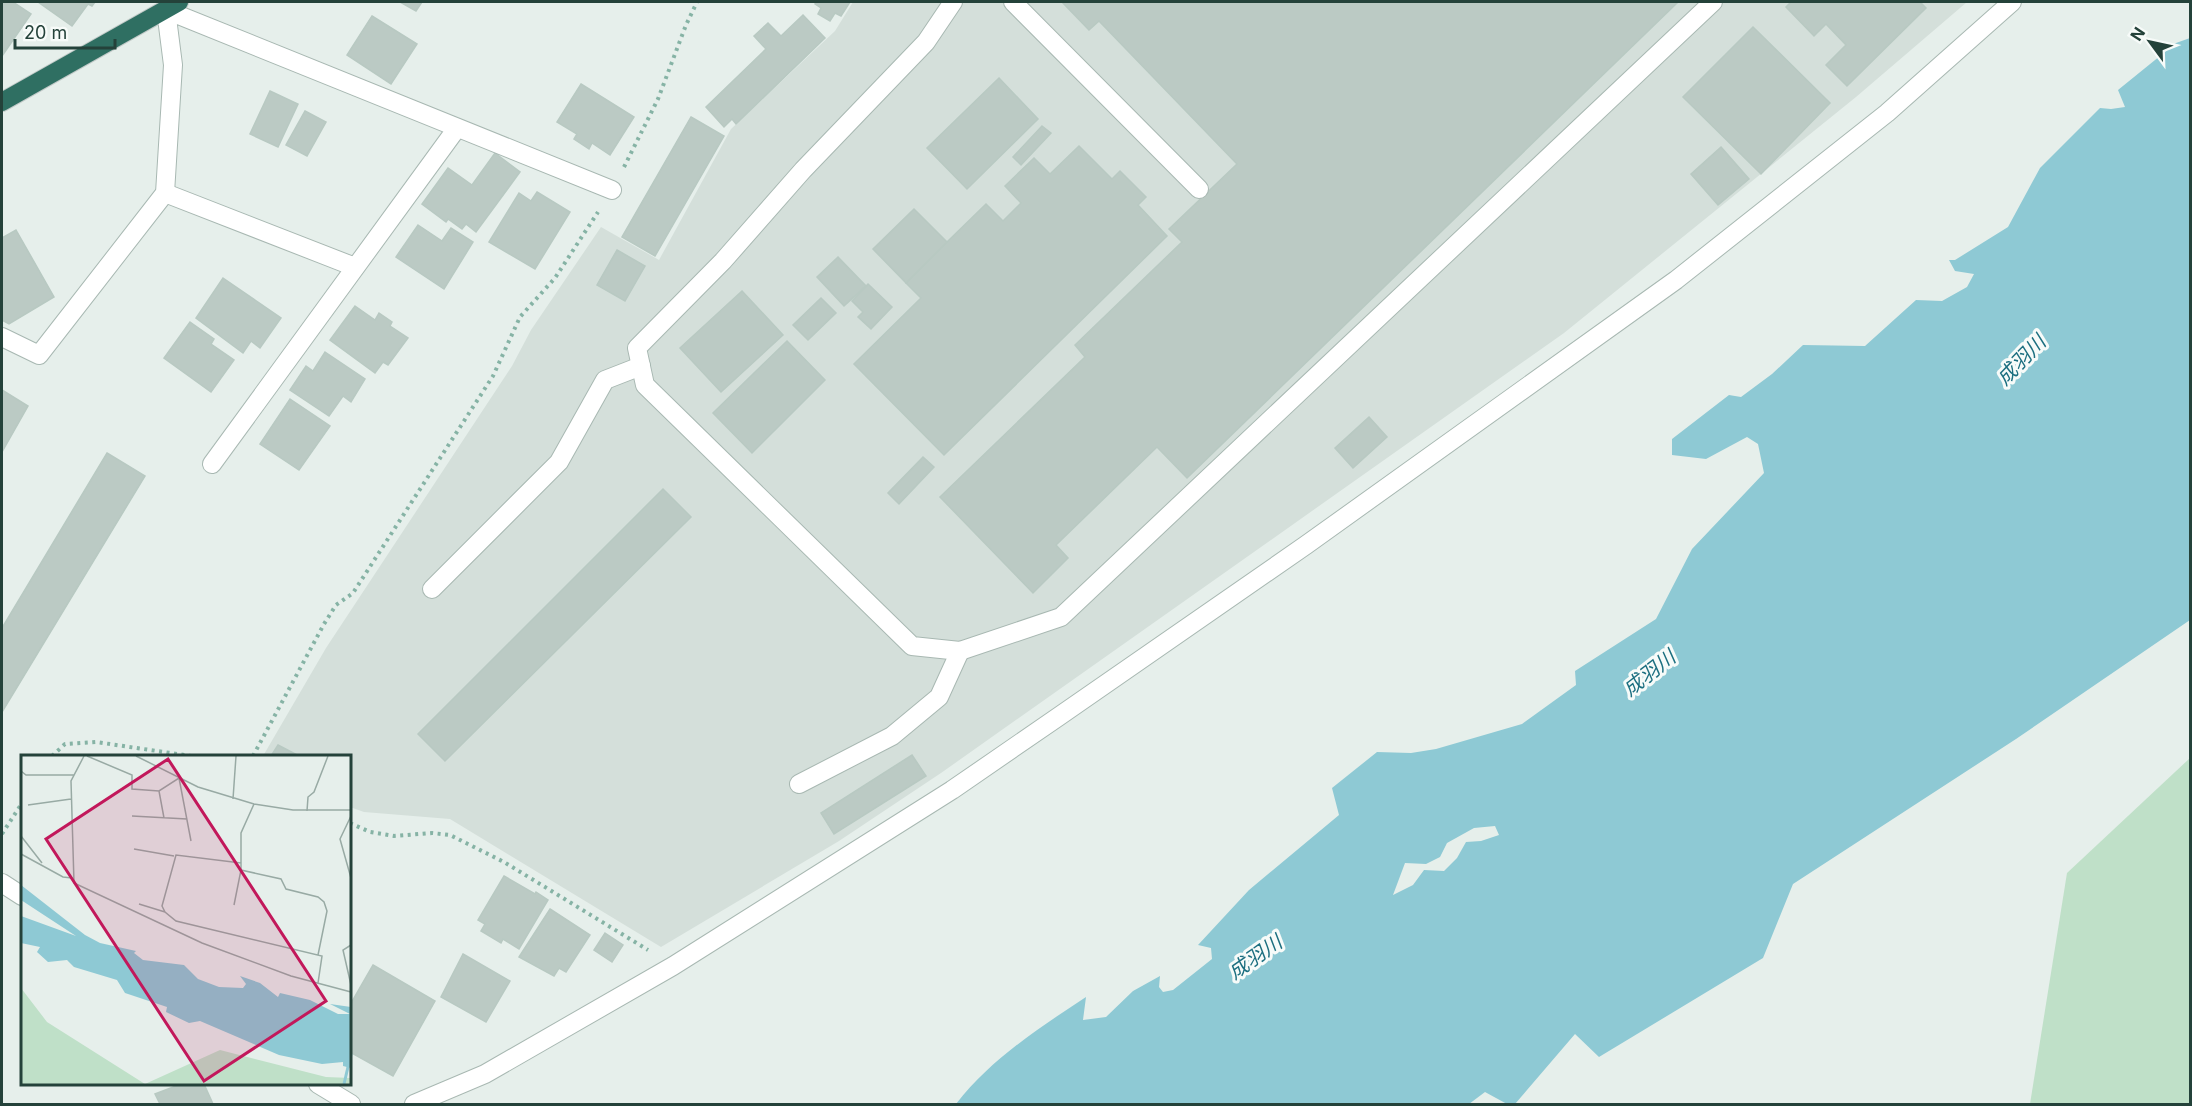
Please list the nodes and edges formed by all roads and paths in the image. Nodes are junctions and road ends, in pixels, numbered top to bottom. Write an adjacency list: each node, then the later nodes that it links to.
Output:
1 (697, 2): 10 (path)
2 (953, 2): 14 (street)
3 (1013, 2): 9 (street)
4 (1713, 2): 17 (street)
5 (2012, 2): 27 (street)
6 (173, 6): 7 (highway); 8 (street); 11 (street)
7 (2, 102)
8 (457, 128): 10 (street); 12 (street)
9 (1199, 189)
10 (612, 190): 20 (path)
11 (165, 193): 12 (street); 13 (street)
12 (355, 267): 15 (street)
13 (2, 337)
14 (641, 366): 16 (street); 17 (street)
15 (212, 464)
16 (432, 588)
17 (960, 651): 21 (street)
18 (53, 755): 19 (path)
19 (184, 755)
20 (254, 755)
21 (799, 784)
22 (21, 805): 24 (path)
23 (351, 823): 27 (path)
24 (2, 834)
25 (2, 883): 26 (street)
26 (21, 895)
27 (673, 966): 30 (street)
28 (321, 1085): 29 (street)
29 (351, 1104)
30 (414, 1104)

